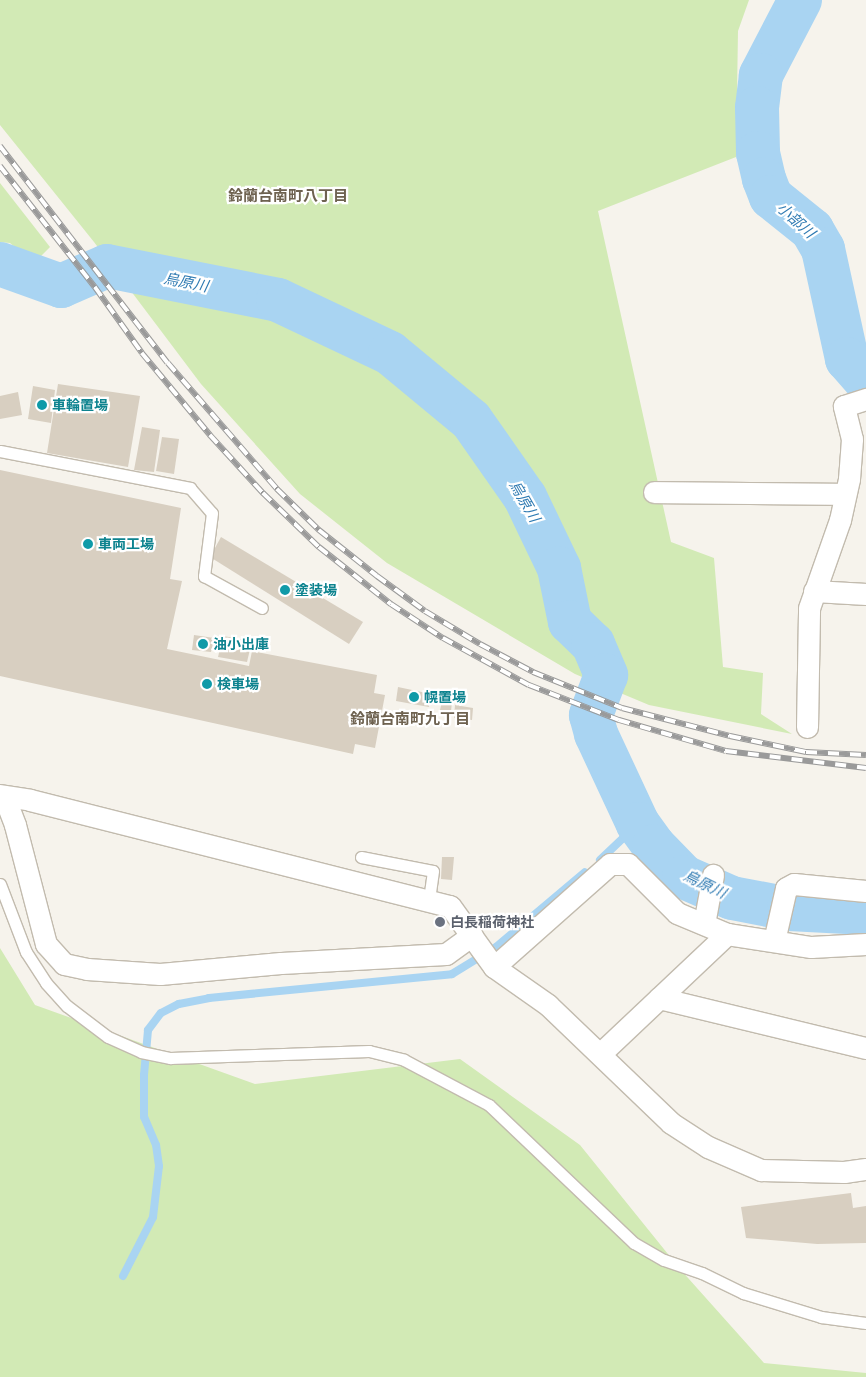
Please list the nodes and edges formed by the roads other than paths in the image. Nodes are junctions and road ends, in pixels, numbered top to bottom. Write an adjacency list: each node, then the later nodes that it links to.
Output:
1 (866, 399): 4 (street)
2 (0, 451): 7 (lane)
3 (654, 492): 4 (street)
4 (845, 494): 5 (street)
5 (814, 591): 6 (street); 8 (street)
6 (866, 594)
7 (262, 608)
8 (808, 727)
9 (2, 796): 14 (street); 17 (street)
10 (362, 857): 14 (lane)
11 (713, 875): 15 (street)
12 (0, 884): 25 (lane)
13 (866, 891): 18 (street)
14 (429, 901): 17 (street)
15 (705, 920): 16 (street); 20 (street)
16 (728, 934): 18 (street); 21 (street)
17 (472, 935): 20 (street)
18 (774, 936): 19 (street)
19 (866, 944)
20 (494, 967): 23 (street)
21 (659, 998): 22 (street); 23 (street)
22 (866, 1048)
23 (600, 1054): 24 (street)
24 (866, 1169)
25 (866, 1324)

